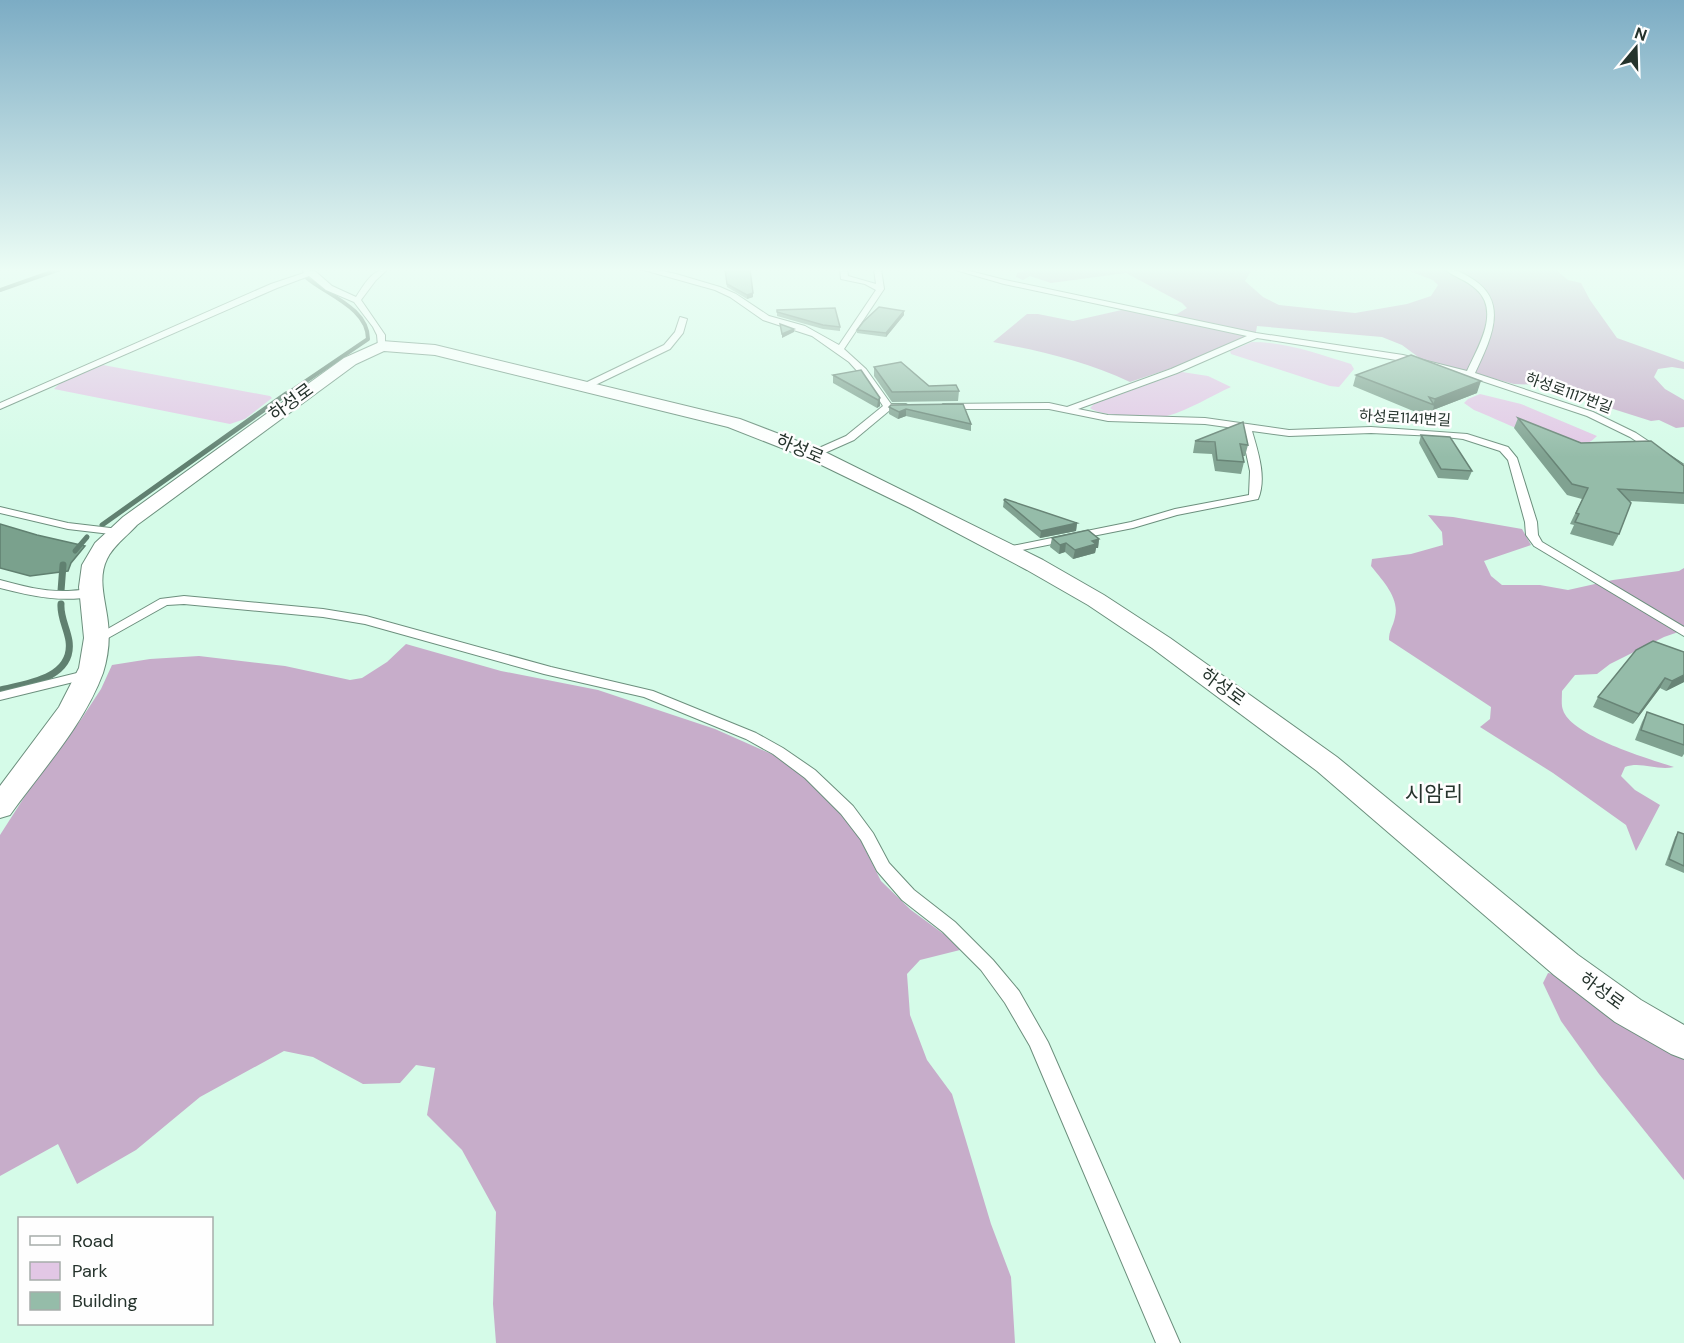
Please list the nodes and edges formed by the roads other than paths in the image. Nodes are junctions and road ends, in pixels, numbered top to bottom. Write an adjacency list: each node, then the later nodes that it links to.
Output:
1 (170, 332): 13 (lane)
2 (379, 332): 9 (lane)
3 (679, 332): 12 (lane)
4 (809, 332): 10 (lane)
5 (852, 332): 10 (lane)
6 (1240, 332): 8 (lane, 하성로1117번길)
7 (1487, 332): 11 (lane)
8 (1256, 335): 11 (lane, 하성로1117번길); 15 (lane)
9 (382, 346): 12 (street, 하성로); 20 (street, 하성로)
10 (840, 349): 14 (lane)
11 (1470, 374): 18 (lane, 하성로1117번길)
12 (586, 386): 17 (street, 하성로)
13 (0, 406)
14 (888, 407): 15 (lane, 하성로1141번길); 17 (lane)
15 (1070, 409): 16 (lane, 하성로1141번길)
16 (1246, 428): 21 (lane); 24 (lane, 하성로1141번길)
17 (814, 454): 21 (street, 하성로)
18 (1684, 470)
19 (0, 510): 20 (lane)
20 (120, 532): 23 (street, 하성로)
21 (1007, 550): 29 (street, 하성로)
22 (0, 584): 23 (lane)
23 (90, 593): 25 (street, 하성로)
24 (1684, 632)
25 (96, 639): 26 (street, 하성로); 30 (lane)
26 (89, 674): 27 (lane); 28 (street, 하성로)
27 (0, 696)
28 (0, 807)
29 (1684, 1043)
30 (1167, 1343)

